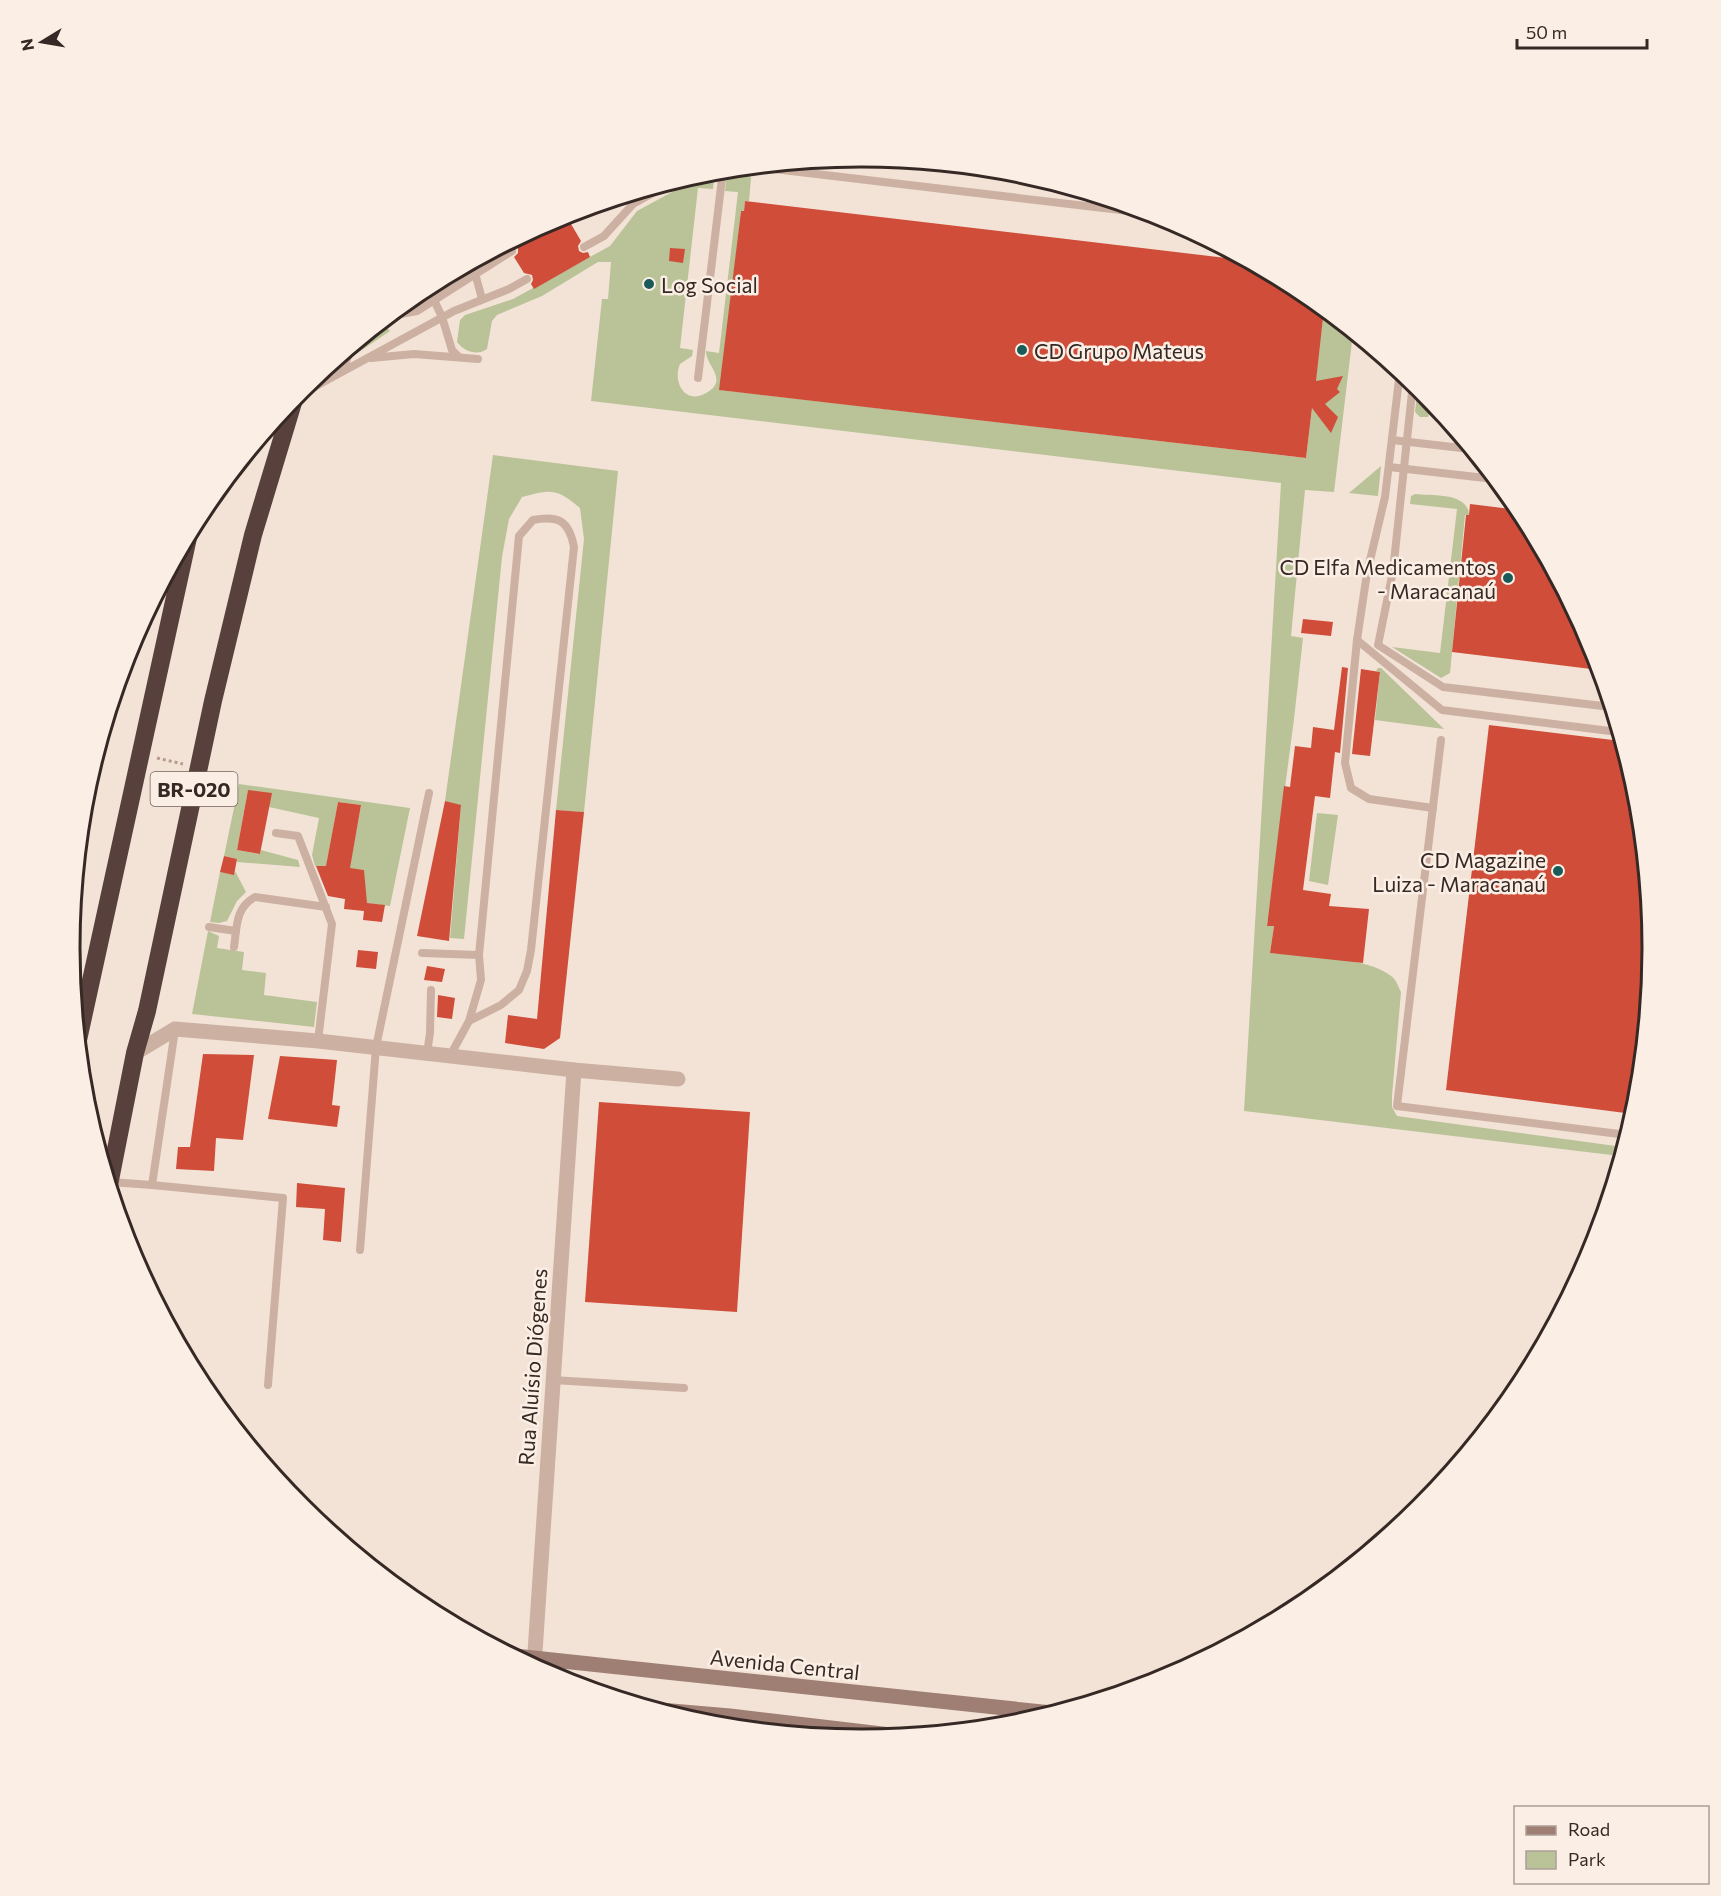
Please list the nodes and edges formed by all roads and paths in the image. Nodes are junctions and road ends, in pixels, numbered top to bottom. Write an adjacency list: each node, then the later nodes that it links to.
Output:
1 (790, 171): 4 (lane)
2 (722, 180): 20 (lane)
3 (644, 198): 5 (lane)
4 (1116, 209)
5 (584, 247)
6 (512, 250): 8 (lane)
7 (473, 270): 8 (lane)
8 (474, 274): 11 (lane); 12 (lane)
9 (528, 279): 11 (lane)
10 (435, 294): 12 (lane)
11 (482, 299): 14 (lane)
12 (434, 300): 13 (lane); 14 (lane)
13 (406, 313)
14 (442, 317): 15 (lane); 16 (lane)
15 (458, 356): 16 (lane); 17 (lane)
16 (365, 359): 19 (lane)
17 (478, 359)
18 (346, 361): 19 (lane)
19 (343, 371): 21 (lane)
20 (698, 378)
21 (324, 381)
22 (1399, 383): 25 (lane)
23 (1412, 395): 26 (lane)
24 (288, 417): 37 (highway, BR-020)
25 (1392, 440): 26 (lane); 28 (lane)
26 (1407, 441): 27 (lane); 29 (lane)
27 (1460, 448)
28 (1389, 467): 29 (lane); 32 (lane)
29 (1404, 469): 30 (lane); 33 (lane)
30 (1484, 478)
31 (181, 563): 36 (highway, BR-020)
32 (1357, 640): 34 (lane); 39 (lane)
33 (1603, 706)
34 (1610, 731)
35 (1441, 740): 39 (lane)
36 (141, 754): 37 (path); 48 (highway, BR-020)
37 (199, 767): 53 (highway, BR-020)
38 (429, 793): 52 (lane)
39 (1433, 808): 58 (lane)
40 (276, 833): 41 (lane)
41 (326, 907): 43 (lane); 51 (lane)
42 (209, 927): 43 (lane)
43 (236, 931): 44 (lane)
44 (234, 947)
45 (422, 953): 46 (lane)
46 (479, 955): 49 (lane); 49 (lane)
47 (431, 990): 54 (lane)
48 (83, 1018)
49 (469, 1020): 55 (lane)
50 (175, 1029): 51 (street); 53 (street); 61 (lane)
51 (318, 1041): 52 (street)
52 (376, 1047): 54 (street); 62 (lane)
53 (135, 1053): 59 (highway, BR-020)
54 (427, 1053): 55 (street)
55 (450, 1056): 56 (street)
56 (573, 1070): 57 (street); 63 (street, Rua Aluísio Diógenes)
57 (678, 1079)
58 (1619, 1134)
59 (112, 1169)
60 (116, 1183): 61 (lane)
61 (152, 1185): 64 (lane)
62 (360, 1250)
63 (553, 1380): 65 (lane); 66 (street, Rua Aluísio Diógenes)
64 (268, 1385)
65 (684, 1388)
66 (534, 1657)
67 (548, 1663): 68 (street, Avenida Central)
68 (1027, 1711)

